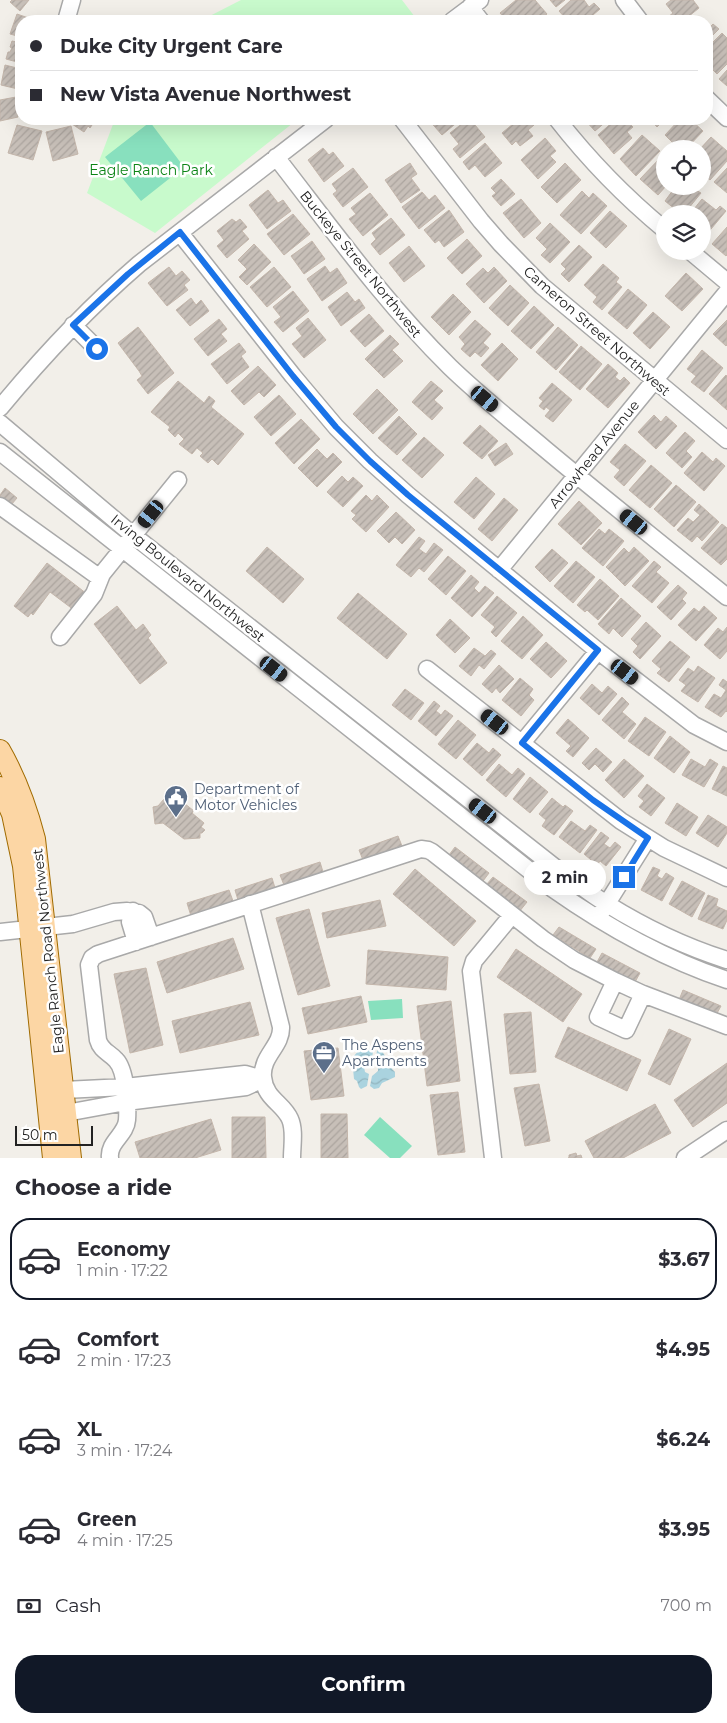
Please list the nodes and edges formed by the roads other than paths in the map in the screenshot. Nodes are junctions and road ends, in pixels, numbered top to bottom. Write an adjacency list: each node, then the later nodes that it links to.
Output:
1 (72, 0): 4 (street)
2 (624, 0): 7 (street)
3 (477, 2): 5 (street); 6 (street)
4 (68, 15)
5 (460, 15)
6 (480, 15)
7 (635, 15)
8 (713, 105): 9 (street)
9 (727, 118)
10 (318, 125): 13 (street)
11 (407, 125): 21 (street, Cameron Street Northwest)
12 (562, 125): 14 (street)
13 (276, 157): 15 (street); 26 (street, Buckeye Street Northwest)
14 (656, 222)
15 (180, 232): 19 (street); 31 (street)
16 (701, 260): 17 (street)
17 (727, 282)
18 (727, 292): 21 (street, Arrowhead Avenue)
19 (73, 325): 20 (street); 22 (street)
20 (97, 349)
21 (654, 381): 24 (street, Cameron Street Northwest); 26 (street, Arrowhead Avenue)
22 (0, 408)
23 (0, 424): 29 (street, Irving Boulevard Northwest)
24 (727, 440)
25 (0, 452): 30 (street, Irving Boulevard Northwest)
26 (577, 475): 31 (street, Arrowhead Avenue); 33 (street, Buckeye Street Northwest)
27 (178, 480): 29 (street)
28 (0, 506): 32 (street)
29 (134, 536): 30 (street); 44 (street, Irving Boulevard Northwest)
30 (122, 549): 32 (street); 46 (street, Irving Boulevard Northwest)
31 (500, 570): 35 (street)
32 (100, 578): 34 (street)
33 (727, 597)
34 (60, 637)
35 (598, 650): 37 (street); 38 (street)
36 (427, 668): 38 (street)
37 (727, 742)
38 (522, 743): 41 (street)
39 (0, 750): 47 (main road, Eagle Ranch Road Northwest)
40 (0, 787): 47 (main road, Eagle Ranch Road Northwest)
41 (648, 838): 42 (street); 44 (street)
42 (727, 878)
43 (250, 904): 45 (street); 49 (street); 55 (street)
44 (607, 904): 46 (street); 50 (street, Irving Boulevard Northwest)
45 (512, 914): 52 (street); 64 (street)
46 (597, 919): 51 (street, Irving Boulevard Northwest)
47 (37, 929): 48 (street); 49 (street); 56 (main road, Eagle Ranch Road Northwest)
48 (0, 932)
49 (144, 939): 57 (street)
50 (727, 960)
51 (727, 980)
52 (615, 981): 53 (street); 53 (street)
53 (643, 994): 54 (street)
54 (727, 1026)
55 (263, 1079): 57 (street); 63 (street)
56 (55, 1094): 57 (street); 58 (main road, Eagle Ranch Road Northwest); 60 (main road, Eagle Ranch Road Northwest)
57 (126, 1095): 58 (street); 62 (street)
58 (66, 1113): 61 (main road, Eagle Ranch Road Northwest)
59 (727, 1130): 65 (street)
60 (54, 1158)
61 (71, 1158)
62 (110, 1158)
63 (292, 1158)
64 (493, 1158)
65 (685, 1158)

